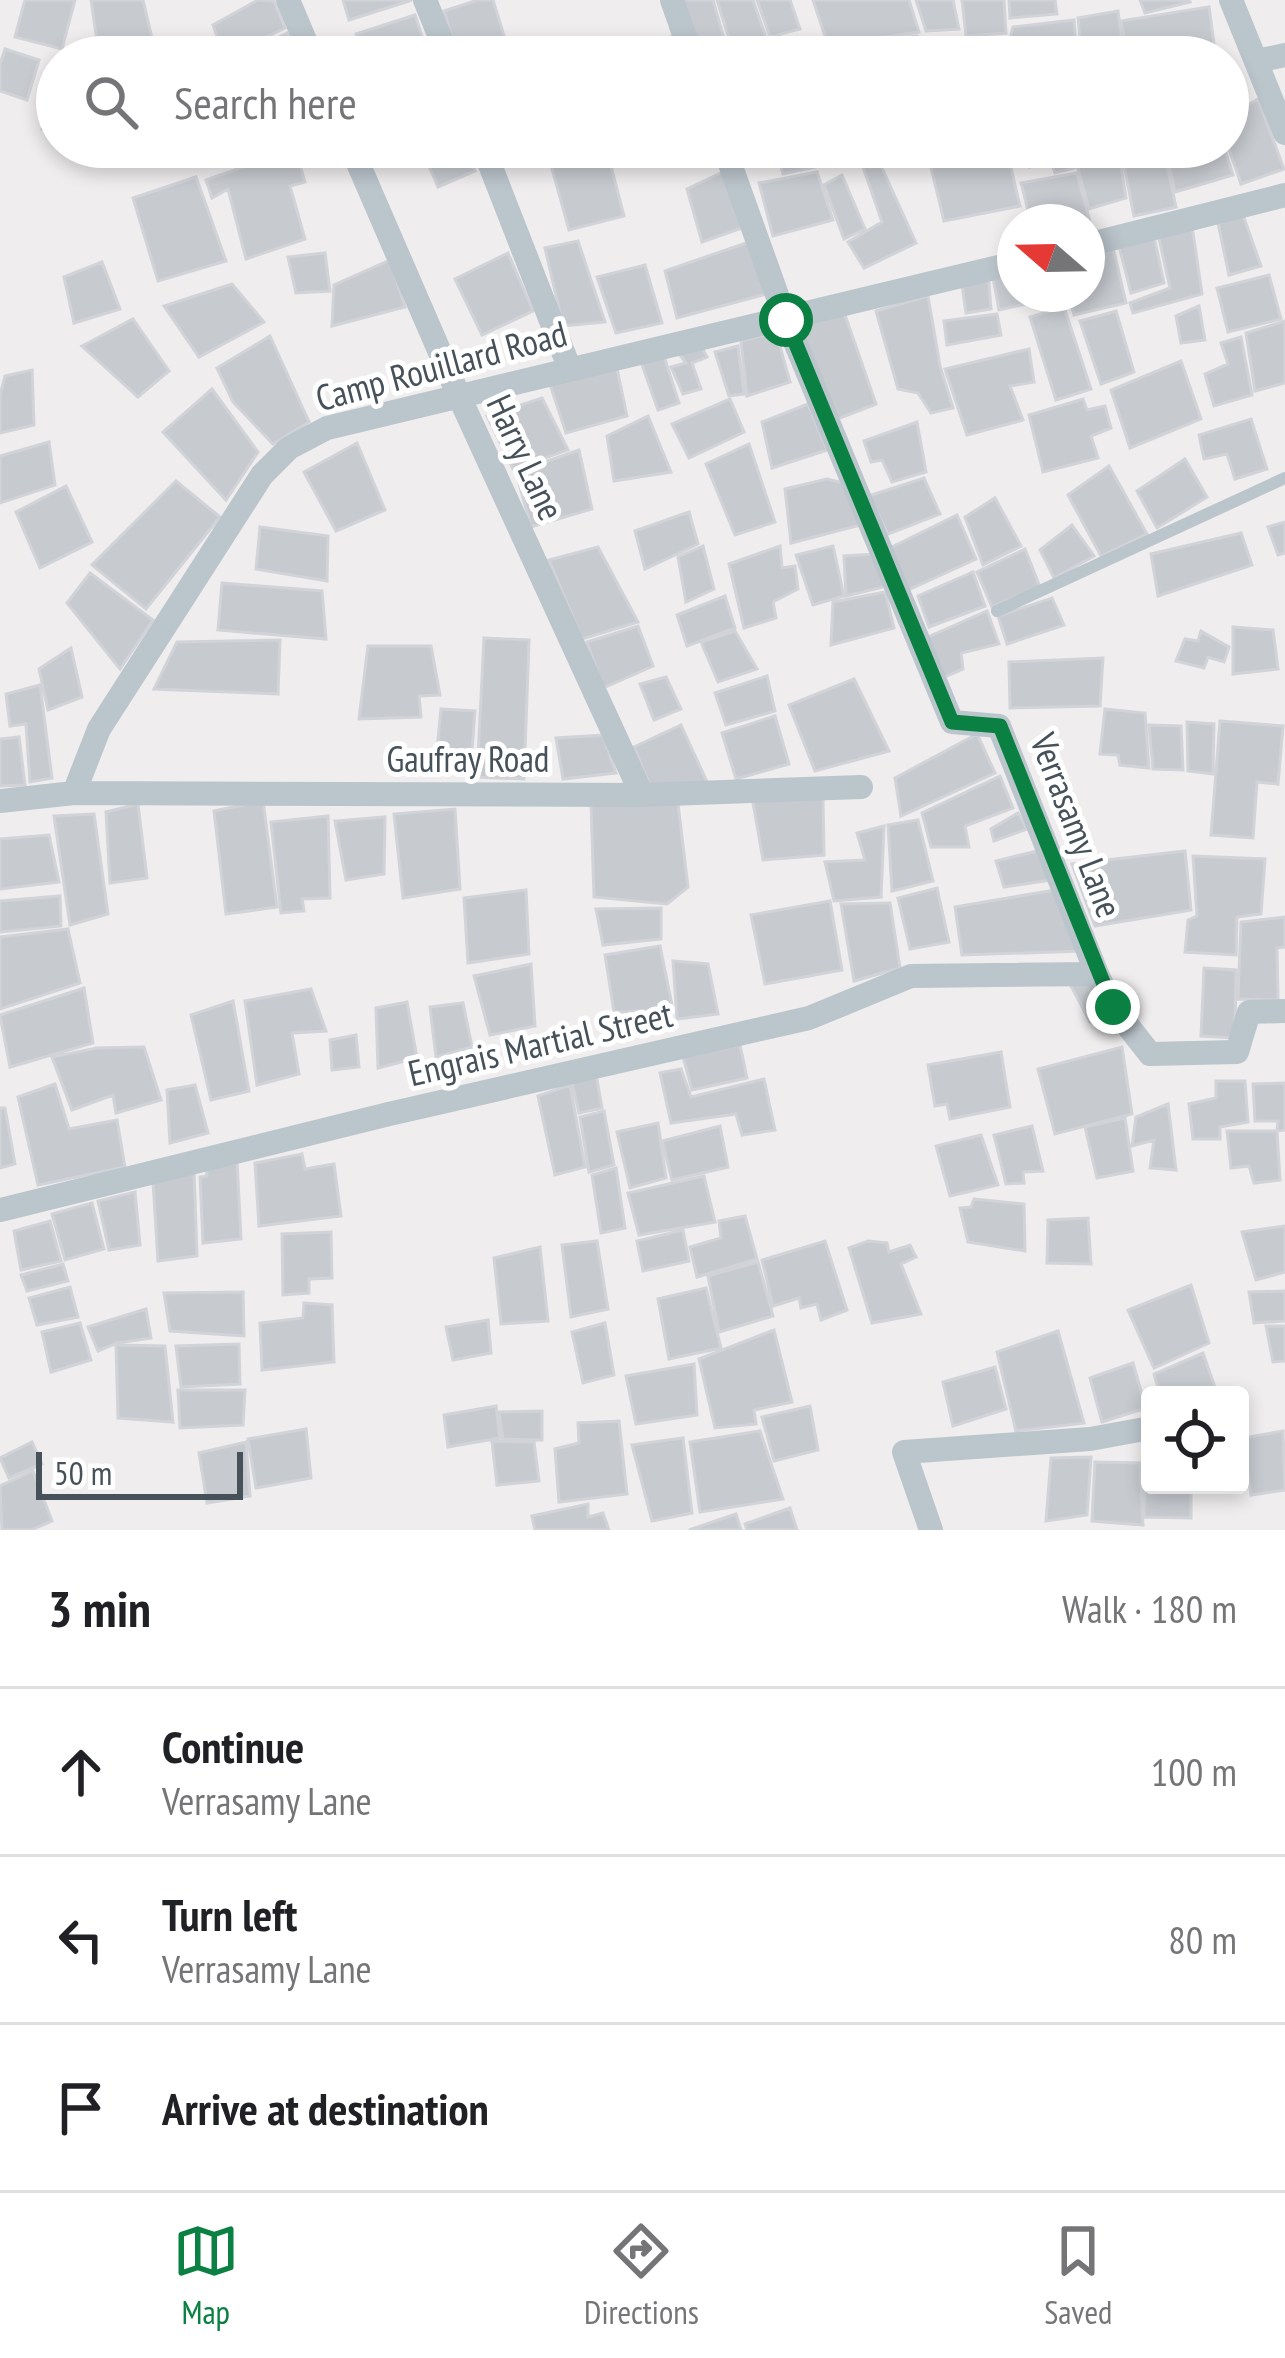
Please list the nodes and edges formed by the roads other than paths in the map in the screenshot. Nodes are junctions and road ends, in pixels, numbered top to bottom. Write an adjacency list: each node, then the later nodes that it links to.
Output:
1 (288, 0): 5 (street)
2 (425, 0): 6 (street)
3 (672, 0): 7 (street)
4 (1231, 0): 8 (street)
5 (303, 36)
6 (440, 36)
7 (685, 36)
8 (1247, 36)
9 (1249, 41): 11 (street)
10 (1285, 55): 11 (street)
11 (1258, 61): 12 (street)
12 (1285, 133)
13 (360, 168): 21 (street, Harry Lane)
14 (491, 168): 20 (street)
15 (732, 168): 19 (street)
16 (1285, 195): 17 (street)
17 (1105, 240)
18 (997, 267): 19 (street, Camp Rouillard Road)
19 (786, 320): 20 (street, Camp Rouillard Road); 28 (street, Verrasamy Lane)
20 (569, 368): 21 (street, Camp Rouillard Road)
21 (458, 394): 25 (street, Camp Rouillard Road); 26 (street, Harry Lane)
22 (1285, 478): 23 (lane)
23 (997, 611)
24 (861, 788): 26 (street, Gaufray Road)
25 (74, 793): 26 (street, Gaufray Road); 27 (street)
26 (642, 795)
27 (0, 801)
28 (1097, 974): 29 (street, Verrasamy Lane); 30 (street, Engrais Martial Street)
29 (1285, 1011)
30 (0, 1210)
31 (1141, 1430): 32 (street)
32 (931, 1530)

